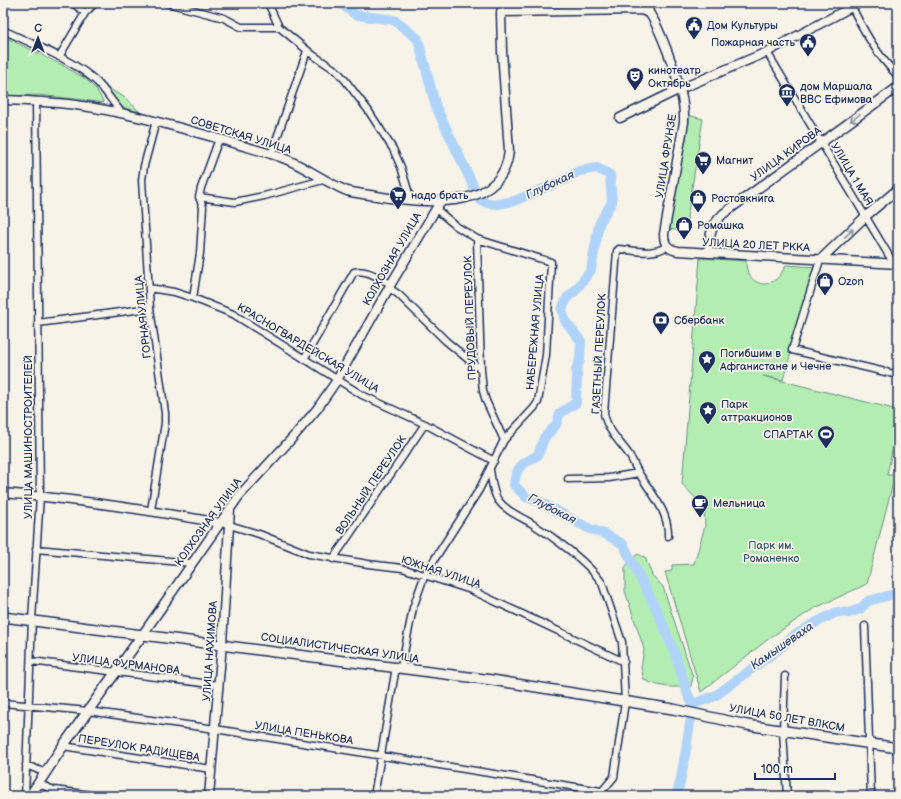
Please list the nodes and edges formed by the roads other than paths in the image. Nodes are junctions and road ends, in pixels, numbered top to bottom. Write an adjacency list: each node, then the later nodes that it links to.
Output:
1 (73, 3): 9 (street)
2 (95, 3): 9 (street)
3 (167, 3): 11 (street)
4 (268, 3): 11 (street)
5 (501, 3): 8 (street)
6 (649, 3): 10 (street, УЛИЦА ФРУНЗЕ)
7 (853, 4): 14 (street); 16 (street)
8 (501, 12): 10 (street); 31 (street, СОВЕТСКАЯ УЛИЦА)
9 (85, 13): 15 (street)
10 (650, 14): 18 (street, УЛИЦА ФРУНЗЕ)
11 (279, 27): 13 (street)
12 (3, 30): 15 (street)
13 (308, 51): 26 (street); 30 (street)
14 (767, 52): 18 (street); 25 (street, УЛИЦА 1 МАЯ)
15 (59, 57): 21 (street)
16 (898, 76)
17 (898, 87): 25 (street, УЛИЦА КИРОВА, one-way to 25)
18 (680, 89): 22 (street); 34 (street, УЛИЦА ФРУНЗЕ)
19 (3, 100): 20 (street, СОВЕТСКАЯ УЛИЦА)
20 (36, 101): 21 (street, СОВЕТСКАЯ УЛИЦА); 42 (street, УЛИЦА МАШИНОСТРОИТЕЛЕЙ)
21 (122, 113): 23 (street, СОВЕТСКАЯ УЛИЦА)
22 (620, 118)
23 (156, 121): 24 (street, СОВЕТСКАЯ УЛИЦА); 39 (street, ГОРНАЯ УЛИЦА)
24 (219, 139): 26 (street, СОВЕТСКАЯ УЛИЦА); 29 (street)
25 (821, 142): 32 (street, УЛИЦА 1 МАЯ); 35 (street, УЛИЦА КИРОВА)
26 (270, 155): 27 (street, СОВЕТСКАЯ УЛИЦА)
27 (323, 180): 29 (street); 30 (street, СОВЕТСКАЯ УЛИЦА)
28 (898, 189): 32 (street)
29 (199, 197): 40 (street)
30 (411, 200): 31 (street, СОВЕТСКАЯ УЛИЦА)
31 (438, 205): 33 (street); 38 (street, КОЛХОЗНАЯ УЛИЦА)
32 (866, 216): 36 (street, one-way to 32); 37 (street, УЛИЦА 1 МАЯ)
33 (477, 239): 44 (street, ПРУДОВЫЙ ПЕРЕУЛОК); 48 (street, НАБЕРЕЖНАЯ УЛИЦА)
34 (666, 246): 35 (street, УЛИЦА 20 ЛЕТ РККА); 51 (street, ГАЗЕТНЫЙ ПЕРЕУЛОК)
35 (708, 253): 36 (street, УЛИЦА 20 ЛЕТ РККА)
36 (820, 260): 37 (street, УЛИЦА 20 ЛЕТ РККА); 45 (street)
37 (896, 264)
38 (390, 286): 43 (street); 44 (street); 46 (street, КОЛХОЗНАЯ УЛИЦА)
39 (149, 288): 40 (street, КРАСНОГВАРДЕЙСКАЯ УЛИЦА); 41 (street, ГОРНАЯ УЛИЦА)
40 (193, 298): 43 (street, КРАСНОГВАРДЕЙСКАЯ УЛИЦА)
41 (150, 308): 42 (street); 56 (street, ГОРНАЯ УЛИЦА)
42 (38, 323): 54 (street, УЛИЦА МАШИНОСТРОИТЕЛЕЙ)
43 (304, 359): 46 (street, КРАСНОГВАРДЕЙСКАЯ УЛИЦА)
44 (481, 370): 48 (street, ПРУДОВЫЙ ПЕРЕУЛОК)
45 (898, 375)
46 (337, 380): 47 (street, КРАСНОГВАРДЕЙСКАЯ УЛИЦА); 55 (street, КОЛХОЗНАЯ УЛИЦА)
47 (425, 424): 49 (street, КРАСНОГВАРДЕЙСКАЯ УЛИЦА); 61 (street, ВОЛЬНЫЙ ПЕРЕУЛОК)
48 (504, 440): 49 (street, НАБЕРЕЖНАЯ УЛИЦА)
49 (494, 461): 50 (street, НАБЕРЕЖНАЯ УЛИЦА)
50 (490, 470): 63 (street, НАБЕРЕЖНАЯ УЛИЦА); 70 (street)
51 (639, 473): 52 (street); 59 (street, ГАЗЕТНЫЙ ПЕРЕУЛОК)
52 (568, 479)
53 (3, 493): 54 (street)
54 (40, 496): 56 (street); 60 (street, УЛИЦА МАШИНОСТРОИТЕЛЕЙ)
55 (230, 508): 57 (street, КОЛХОЗНАЯ УЛИЦА); 58 (street, УЛИЦА НАХИМОВА)
56 (151, 510): 57 (street)
57 (220, 523): 58 (street, ЮЖНАЯ УЛИЦА); 62 (street, КОЛХОЗНАЯ УЛИЦА)
58 (229, 525): 61 (street, ЮЖНАЯ УЛИЦА); 68 (street, УЛИЦА НАХИМОВА)
59 (668, 536)
60 (36, 549): 62 (street); 65 (street, УЛИЦА МАШИНОСТРОИТЕЛЕЙ)
61 (333, 559): 63 (street, ЮЖНАЯ УЛИЦА)
62 (192, 563): 67 (street, КОЛХОЗНАЯ УЛИЦА)
63 (425, 574): 70 (street, ЮЖНАЯ УЛИЦА); 71 (street, НАБЕРЕЖНАЯ УЛИЦА)
64 (3, 617): 65 (main road, СОЦИАЛИСТИЧЕСКАЯ УЛИЦА)
65 (32, 620): 67 (main road, СОЦИАЛИСТИЧЕСКАЯ УЛИЦА); 69 (street, УЛИЦА МАШИНОСТРОИТЕЛЕЙ)
66 (864, 626): 82 (street)
67 (143, 634): 68 (main road, СОЦИАЛИСТИЧЕСКАЯ УЛИЦА); 72 (main road, КОЛХОЗНАЯ УЛИЦА)
68 (222, 644): 71 (main road, СОЦИАЛИСТИЧЕСКАЯ УЛИЦА); 74 (street, УЛИЦА НАХИМОВА)
69 (31, 662): 72 (street, УЛИЦА ФУРМАНОВА); 77 (street, УЛИЦА МАШИНОСТРОИТЕЛЕЙ)
70 (624, 662): 75 (street)
71 (398, 668): 75 (main road, СОЦИАЛИСТИЧЕСКАЯ УЛИЦА); 85 (street, НАБЕРЕЖНАЯ УЛИЦА)
72 (115, 673): 74 (street, УЛИЦА ФУРМАНОВА); 79 (main road, КОЛХОЗНАЯ УЛИЦА)
73 (785, 676): 81 (street)
74 (218, 685): 80 (street, УЛИЦА НАХИМОВА)
75 (625, 702): 78 (main road, СОЦИАЛИСТИЧЕСКАЯ УЛИЦА); 90 (street)
76 (3, 703): 77 (street, УЛИЦА ПЕНЬКОВА)
77 (28, 704): 79 (street, УЛИЦА ПЕНЬКОВА); 86 (street, УЛИЦА МАШИНОСТРОИТЕЛЕЙ)
78 (673, 709): 81 (main road, УЛИЦА 50 ЛЕТ ВЛКСМ)
79 (88, 711): 80 (street, УЛИЦА ПЕНЬКОВА); 83 (main road, КОЛХОЗНАЯ УЛИЦА)
80 (215, 729): 85 (street, УЛИЦА ПЕНЬКОВА); 87 (street, УЛИЦА НАХИМОВА)
81 (783, 731): 82 (main road, УЛИЦА 50 ЛЕТ ВЛКСМ); 96 (street)
82 (869, 744): 84 (main road, УЛИЦА 50 ЛЕТ ВЛКСМ); 97 (street)
83 (63, 746): 87 (street, ПЕРЕУЛОК РАДИЩЕВА); 88 (main road, КОЛХОЗНАЯ УЛИЦА)
84 (898, 748)
85 (381, 755): 90 (street, УЛИЦА ПЕНЬКОВА); 95 (street, НАБЕРЕЖНАЯ УЛИЦА)
86 (26, 765): 88 (street); 91 (street, УЛИЦА МАШИНОСТРОИТЕЛЕЙ)
87 (211, 769): 94 (street, УЛИЦА НАХИМОВА)
88 (46, 773): 89 (main road, КОЛХОЗНАЯ УЛИЦА)
89 (38, 784): 92 (main road, КОЛХОЗНАЯ УЛИЦА); 93 (street)
90 (600, 793)
91 (25, 796)
92 (30, 796)
93 (99, 796)
94 (209, 796)
95 (374, 796)
96 (787, 796)
97 (871, 796)

